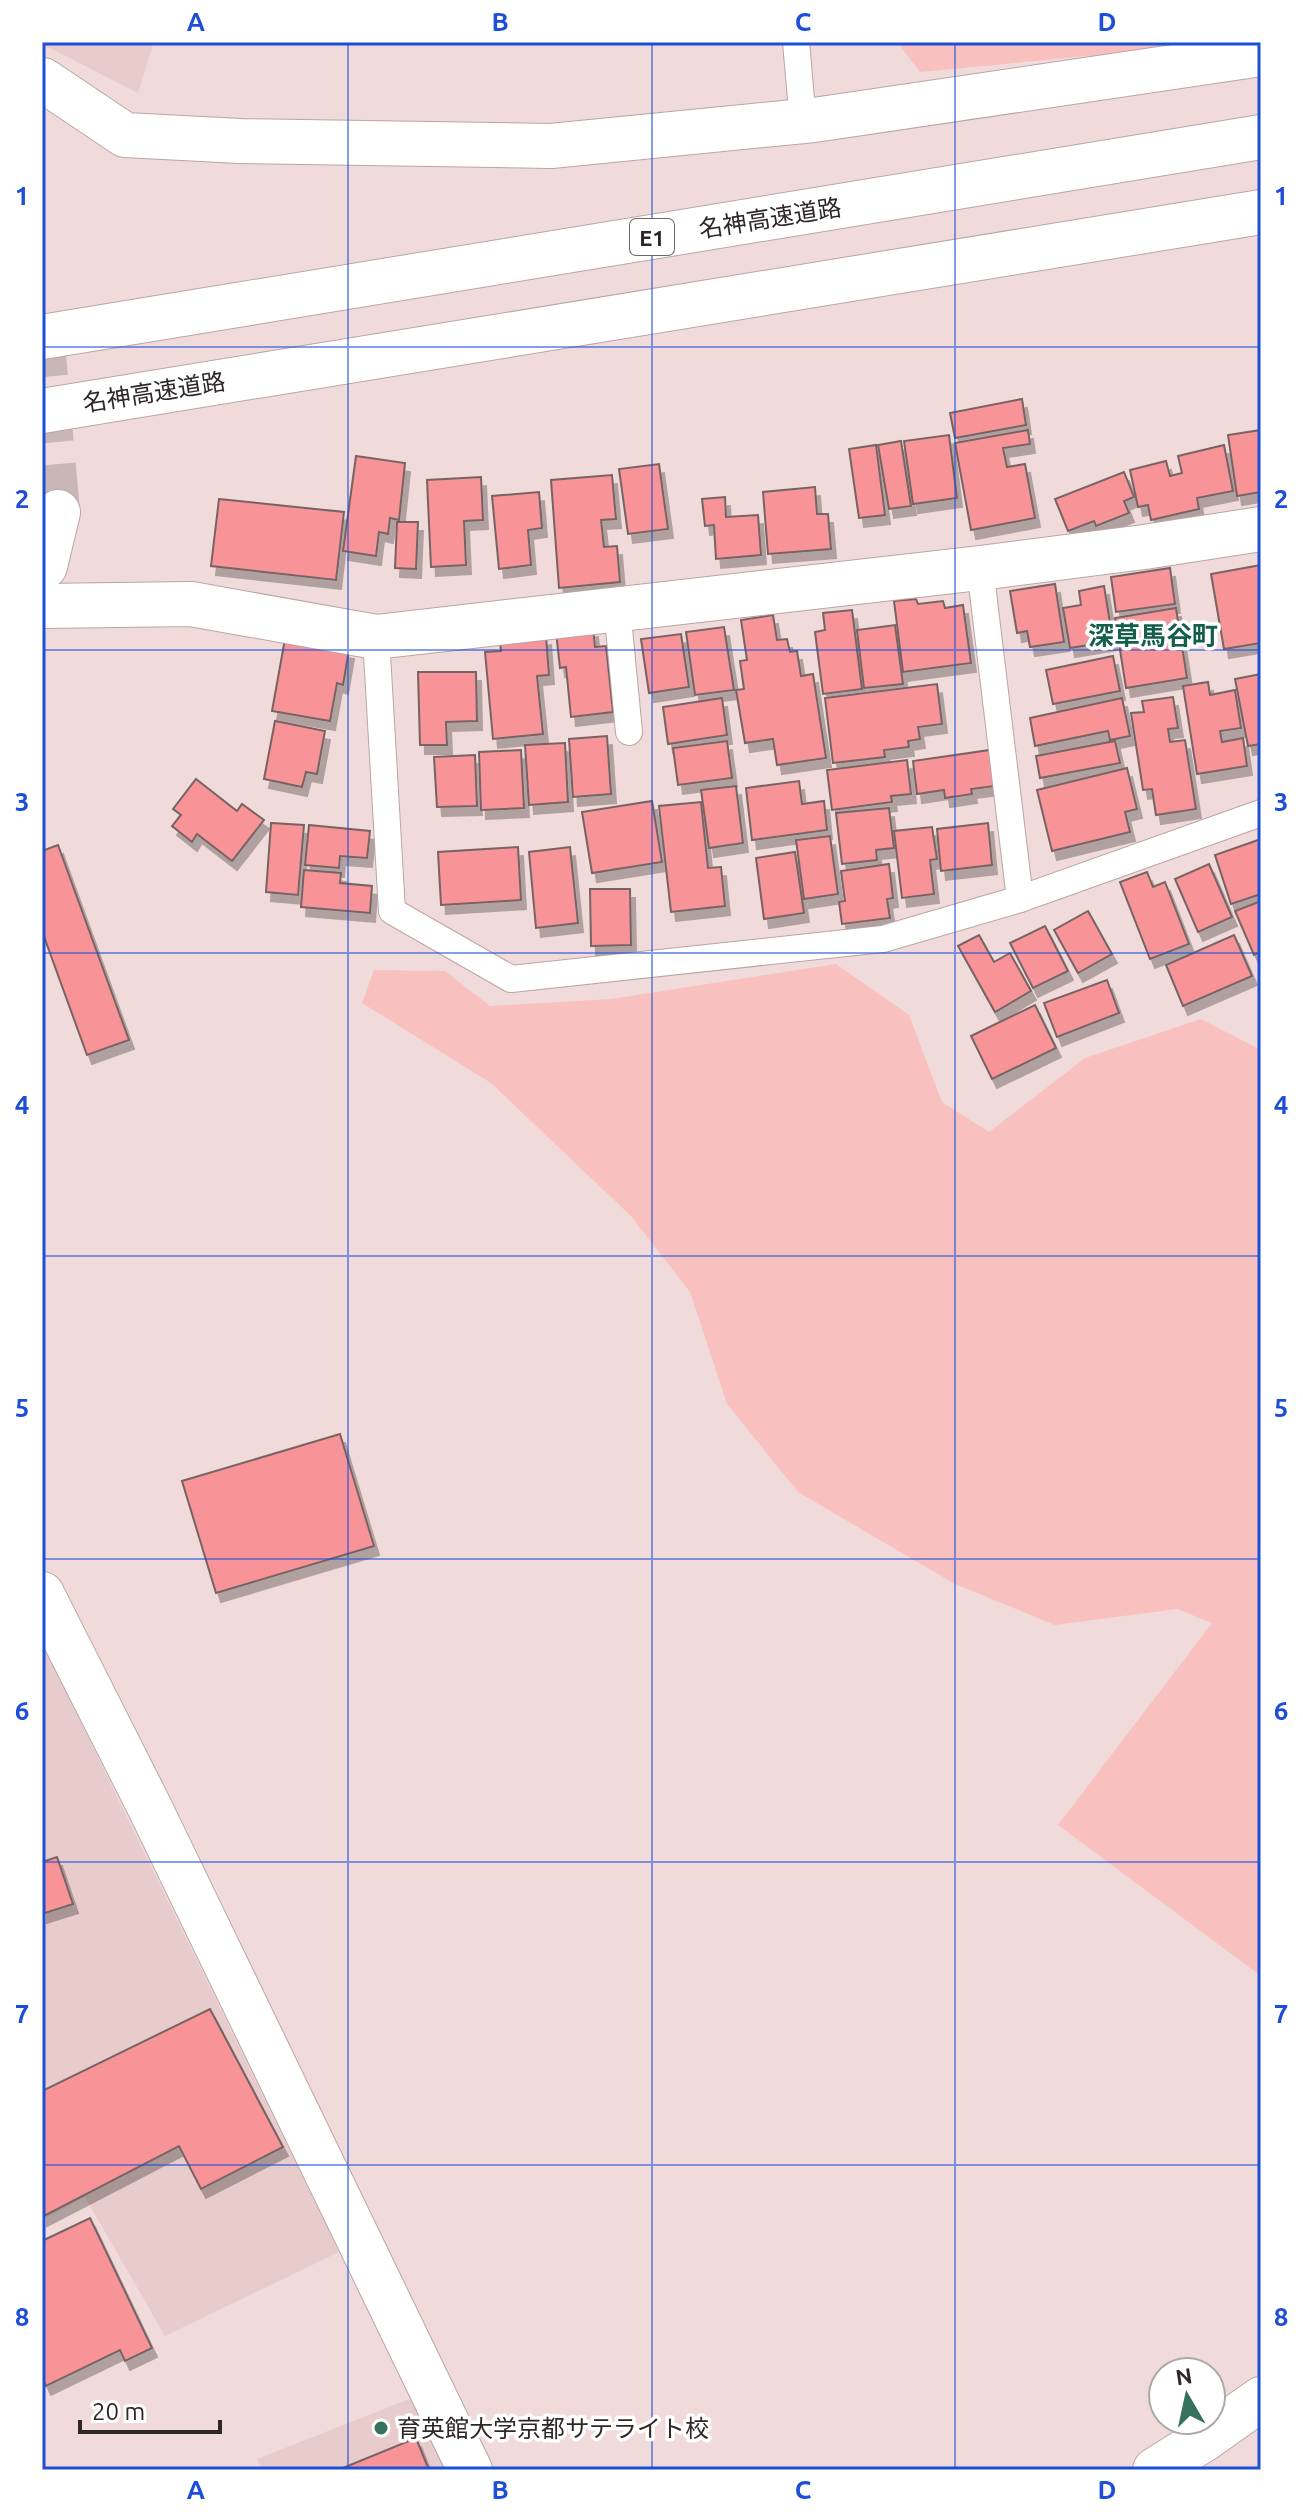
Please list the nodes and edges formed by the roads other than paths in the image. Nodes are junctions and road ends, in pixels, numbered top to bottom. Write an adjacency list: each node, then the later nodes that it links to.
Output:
1 (796, 42): 5 (lane)
2 (1261, 54): 5 (main road)
3 (42, 80): 4 (main road); 5 (main road)
4 (42, 86)
5 (803, 122)
6 (1261, 137): 8 (main road, 名神高速道路 / E1)
7 (1261, 212): 9 (main road, 名神高速道路)
8 (42, 337)
9 (42, 411)
10 (58, 512): 12 (main road)
11 (1261, 529): 13 (main road)
12 (42, 567)
13 (980, 568): 15 (main road); 19 (lane)
14 (42, 606): 16 (main road)
15 (617, 608): 16 (main road); 17 (lane)
16 (376, 637): 19 (lane)
17 (629, 732)
18 (1261, 813): 19 (lane)
19 (1020, 899)
20 (42, 1594): 22 (main road)
21 (1261, 2399): 23 (main road)
22 (470, 2470)
23 (1155, 2470)

